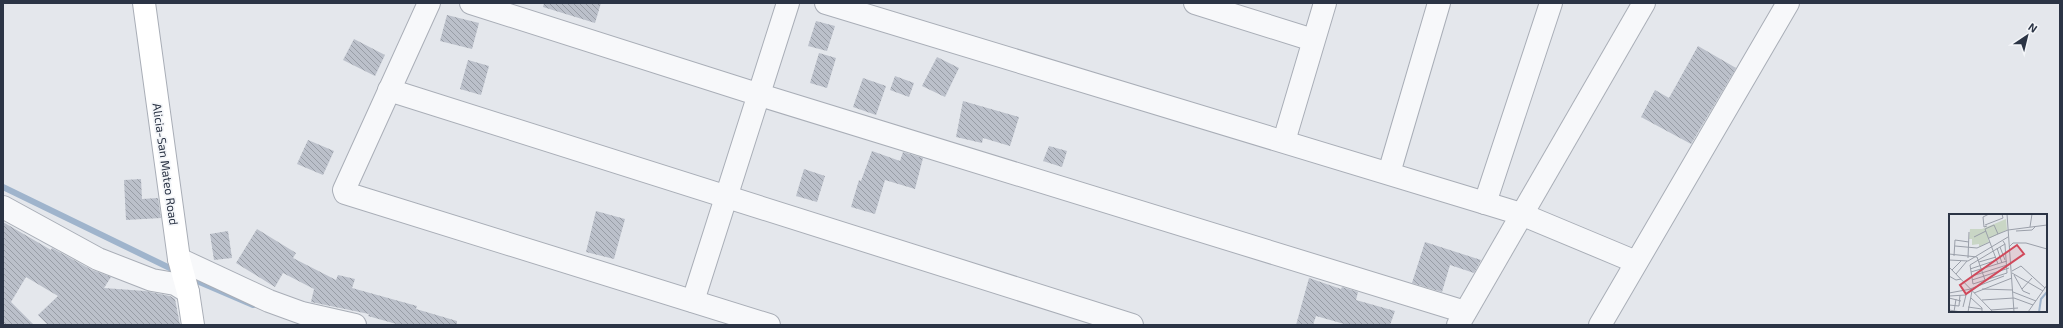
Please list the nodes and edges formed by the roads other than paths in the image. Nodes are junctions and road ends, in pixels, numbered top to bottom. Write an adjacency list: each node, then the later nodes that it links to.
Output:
1 (144, 3): 21 (main road, Alicia-San Mateo Road)
2 (429, 3): 13 (street)
3 (471, 3): 14 (street)
4 (788, 3): 14 (street)
5 (826, 3): 15 (street)
6 (1195, 3): 12 (street)
7 (1325, 3): 12 (street)
8 (1439, 3): 16 (street)
9 (1551, 3): 18 (street)
10 (1644, 3): 20 (street)
11 (1788, 3): 22 (street)
12 (1313, 40): 15 (street)
13 (389, 90): 17 (street); 24 (street)
14 (760, 95): 17 (street); 25 (street)
15 (1284, 141): 16 (street)
16 (1390, 173): 18 (street)
17 (726, 196): 24 (street); 29 (street)
18 (1486, 203): 20 (street)
19 (3, 207): 23 (street)
20 (1521, 214): 22 (street); 25 (street)
21 (179, 259): 23 (main road, Alicia-San Mateo Road); 27 (street)
22 (1636, 262): 30 (street)
23 (188, 292): 26 (main road, Alicia-San Mateo Road)
24 (692, 301): 28 (street)
25 (1461, 319)
26 (193, 325)
27 (356, 325)
28 (769, 325)
29 (1132, 325)
30 (1600, 325)

